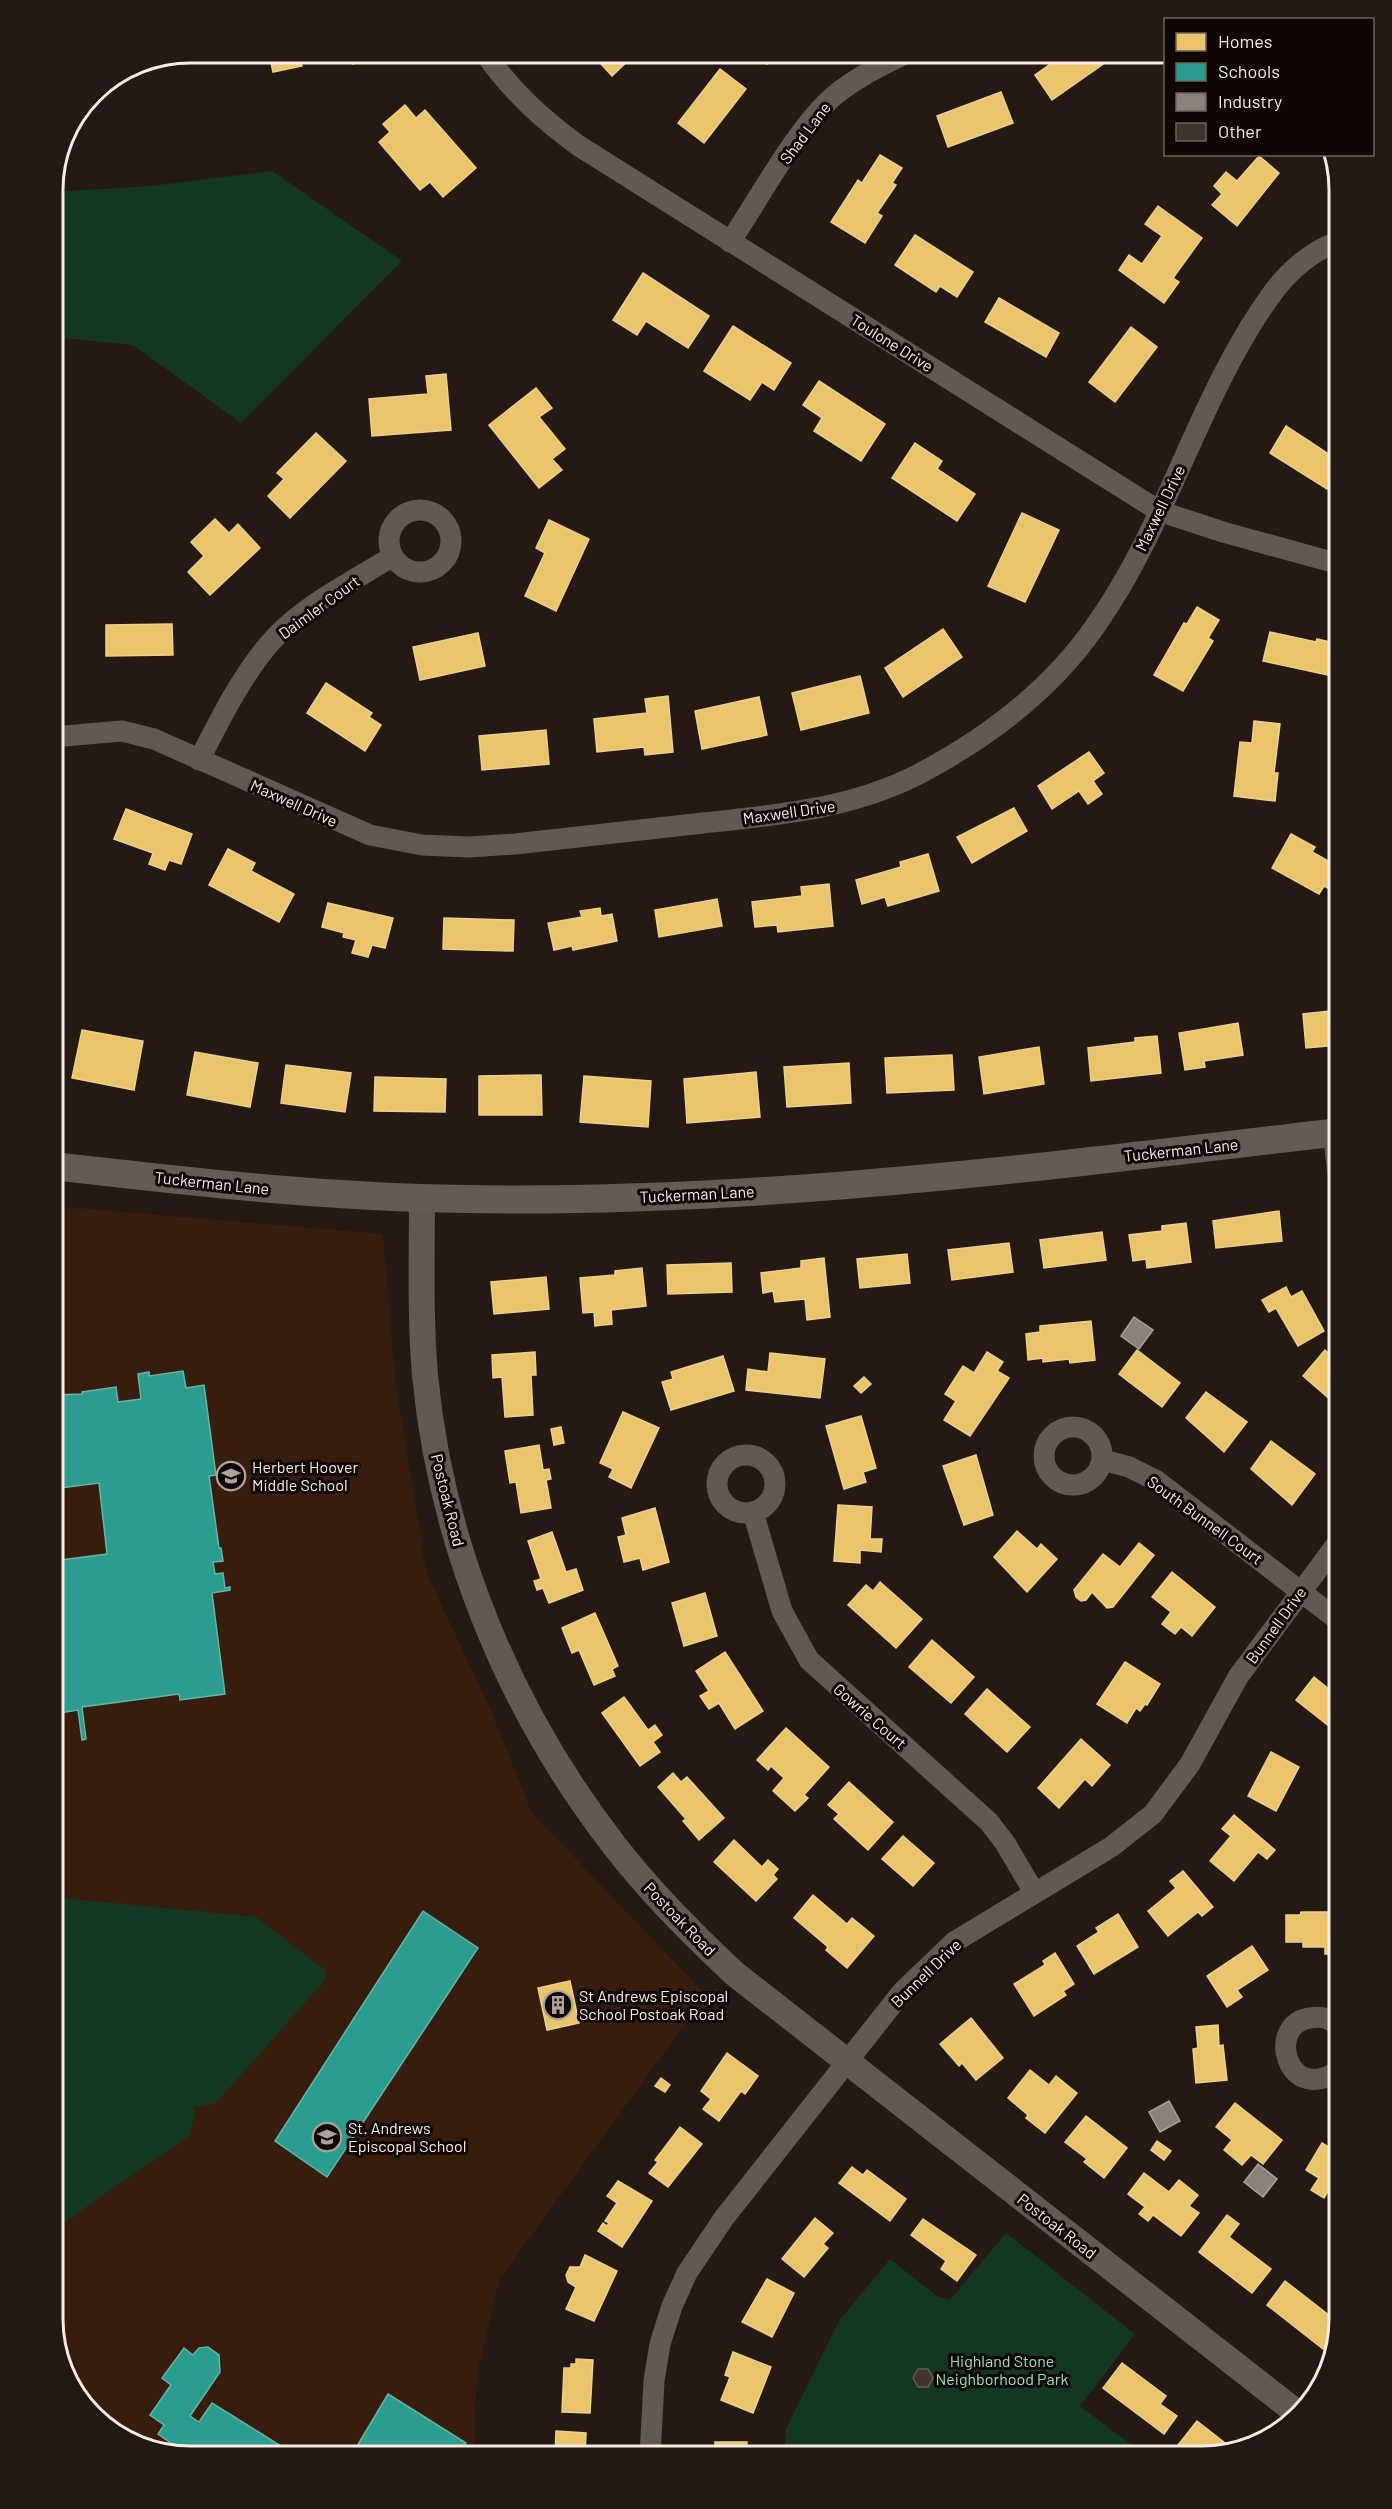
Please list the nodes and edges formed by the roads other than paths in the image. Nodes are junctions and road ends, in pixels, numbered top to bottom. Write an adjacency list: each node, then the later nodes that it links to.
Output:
1 (493, 63): 3 (street, Toulone Drive)
2 (887, 63): 3 (street, Shad Lane)
3 (730, 242): 5 (street, Toulone Drive)
4 (1329, 247): 5 (street, Maxwell Drive)
5 (1159, 510): 7 (street, Toulone Drive); 9 (street, Maxwell Drive)
6 (393, 556): 9 (street, Daimler Court)
7 (1329, 561)
8 (63, 735): 9 (street, Maxwell Drive)
9 (199, 760)
10 (1329, 1133): 12 (main road, Tuckerman Lane)
11 (63, 1167): 12 (main road, Tuckerman Lane)
12 (422, 1198): 20 (street, Postoak Road)
13 (1103, 1460): 16 (street, South Bunnell Court)
14 (753, 1512): 18 (street, Gowrie Court)
15 (1329, 1555): 16 (street, Bunnell Drive)
16 (1301, 1591): 17 (street, South Bunnell Court); 18 (street, Bunnell Drive)
17 (1329, 1613)
18 (1034, 1892): 20 (street, Bunnell Drive)
19 (1329, 2019): 21 (street)
20 (847, 2062): 22 (street, Postoak Road); 23 (street, Bunnell Drive)
21 (1329, 2077)
22 (1292, 2409)
23 (651, 2446)

